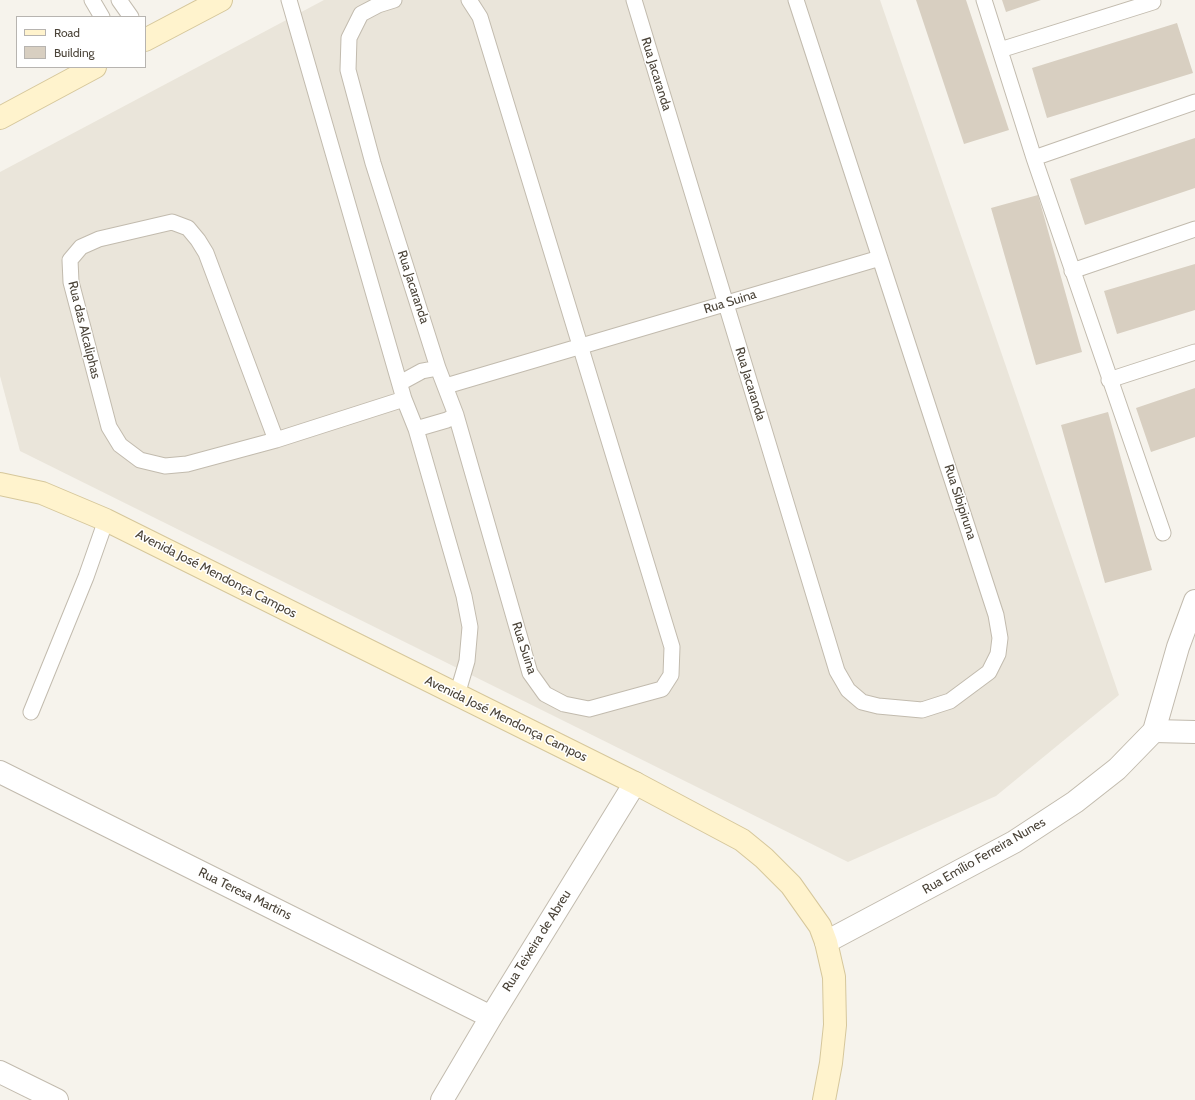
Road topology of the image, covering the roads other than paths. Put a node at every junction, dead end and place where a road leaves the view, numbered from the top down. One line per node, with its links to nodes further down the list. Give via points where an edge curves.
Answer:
1 (92, 0): 11 (lane)
2 (119, 0): 12 (lane)
3 (220, 0): 13 (main road)
4 (290, 0): 27 (lane)
5 (394, 0): 25 (lane, Rua Jacaranda, via 378,4 361,14 349,38 348,70 373,163)
6 (469, 0): 23 (lane, via 480,17)
7 (634, 0): 22 (lane, Rua Jacaranda)
8 (796, 0): 20 (lane)
9 (984, 0): 14 (lane)
10 (1153, 2): 14 (lane)
11 (101, 16)
12 (131, 16)
13 (146, 38)
14 (1000, 50): 18 (lane)
15 (93, 68): 17 (main road)
16 (1195, 102): 18 (lane)
17 (0, 118)
18 (1034, 158): 21 (lane)
19 (1195, 229): 21 (lane)
20 (880, 258): 22 (lane, Rua Suina); 38 (lane, Rua Sibipiruna, via 996,616 1000,638 998,654 989,672 950,701)
21 (1072, 271): 26 (lane)
22 (726, 303): 23 (lane, Rua Suina); 38 (lane, Rua Jacaranda, via 837,671 848,690 862,702)
23 (580, 347): 28 (lane, Rua Suina); 30 (lane, Rua Suina, via 672,647 671,675 662,689 589,708 564,704 545,694 530,673)
24 (1195, 352): 26 (lane)
25 (438, 368): 27 (lane, via 422,371); 28 (lane, Rua Jacaranda)
26 (1109, 380): 35 (lane)
27 (400, 383): 29 (lane)
28 (446, 386): 30 (lane, Rua Suina)
29 (404, 399): 31 (lane); 32 (lane, Rua das Alcaliphas)
30 (456, 415): 31 (lane, via 448,420)
31 (416, 429): 37 (lane, via 464,596 470,627 467,661)
32 (276, 440): 32 (lane, Rua das Alcaliphas, via 187,464 165,466 140,460 120,445 109,427 71,282 70,260 81,247 99,239 172,222 188,228 206,253)
33 (0, 484): 34 (main road, Avenida José Mendonça Campos, via 42,493)
34 (106, 520): 37 (main road, Avenida José Mendonça Campos); 39 (lane, via 86,577)
35 (1163, 533)
36 (1195, 601): 40 (street, Rua Emílio Ferreira Nunes, via 1178,647)
37 (457, 695): 43 (main road, Avenida José Mendonça Campos)
38 (922, 710)
39 (31, 712)
40 (1154, 731): 41 (street); 44 (street, Rua Emílio Ferreira Nunes, via 1117,769 1075,802 1020,838)
41 (1195, 732)
42 (0, 772): 45 (street, Rua Teresa Martins)
43 (635, 783): 44 (main road, Avenida José Mendonça Campos, via 742,840 764,858 791,885 820,926); 45 (street, Rua Teixeira de Abreu)
44 (826, 942): 49 (main road, Avenida José Mendonça Campos, via 834,977 835,1025)
45 (491, 1017): 48 (street, Rua Teixeira de Abreu)
46 (0, 1072): 47 (street)
47 (46, 1097)
48 (442, 1100)
49 (824, 1100)

